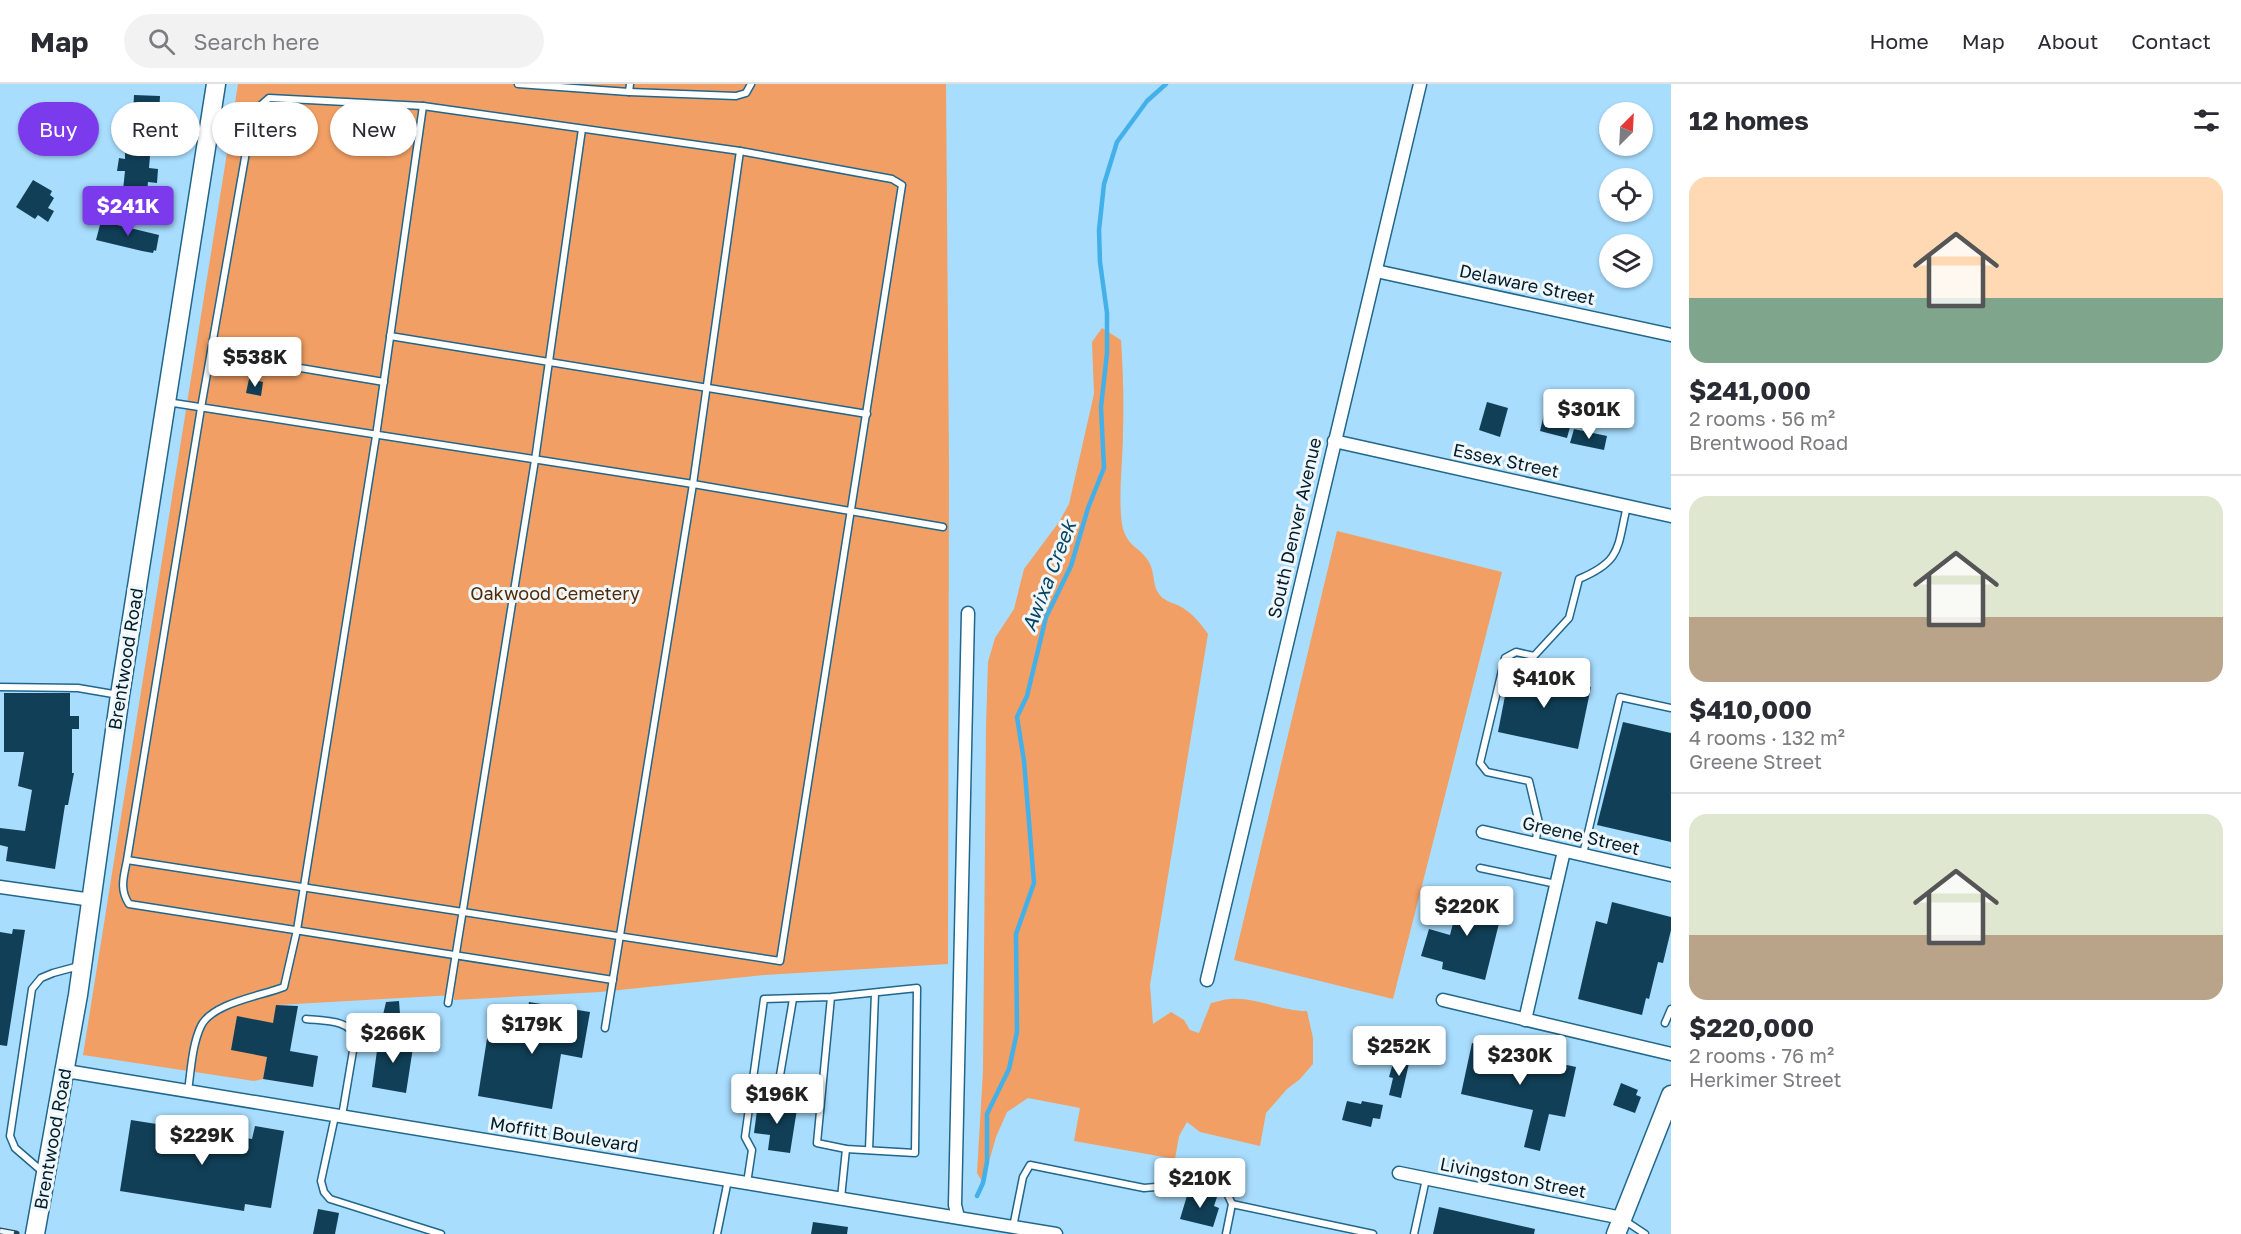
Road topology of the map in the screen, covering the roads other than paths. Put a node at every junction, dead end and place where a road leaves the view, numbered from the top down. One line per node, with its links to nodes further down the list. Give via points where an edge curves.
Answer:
1 (216, 84): 16 (street, Brentwood Road)
2 (518, 84): 5 (lane)
3 (751, 84): 5 (lane, via 746,93 736,96)
4 (1420, 84): 9 (street, South Denver Avenue)
5 (630, 88)
6 (423, 106): 7 (lane); 11 (lane); 12 (lane, via 269,98 253,112)
7 (582, 129): 8 (lane); 13 (lane)
8 (740, 151): 15 (lane); 18 (lane, via 892,179 902,185)
9 (1376, 271): 10 (street, Delaware Street); 20 (street, South Denver Avenue)
10 (1671, 335)
11 (390, 336): 13 (lane); 14 (lane)
12 (211, 353): 14 (lane); 17 (lane)
13 (549, 362): 15 (lane); 21 (lane)
14 (384, 382): 19 (lane)
15 (707, 388): 18 (lane); 22 (lane)
16 (166, 402): 17 (lane); 29 (street, Brentwood Road)
17 (201, 408): 19 (lane); 35 (lane)
18 (867, 414): 24 (lane)
19 (376, 436): 21 (lane); 40 (lane)
20 (1334, 441): 23 (street, Essex Street); 48 (street, South Denver Avenue)
21 (535, 460): 22 (lane); 42 (lane)
22 (693, 484): 24 (lane); 44 (lane)
23 (1627, 506): 25 (street, Essex Street); 32 (lane, via 1615,555 1600,570 1579,579 1569,618 1534,656 1516,652 1505,658 1480,763 1487,772 1529,782 1539,823)
24 (852, 512): 26 (lane); 44 (lane, via 780,960)
25 (1671, 516)
26 (943, 527)
27 (969, 613): 74 (street, via 955,1205)
28 (0, 687): 29 (lane, via 78,688)
29 (120, 695): 41 (street, Brentwood Road)
30 (1671, 708): 34 (lane, via 1620,697)
31 (1483, 832): 32 (street, Greene Street)
32 (1534, 844): 33 (street, Greene Street)
33 (1564, 850): 34 (street, Greene Street); 38 (street)
34 (1583, 855): 37 (street, Greene Street)
35 (127, 860): 40 (lane); 43 (lane, via 122,889 129,904)
36 (1480, 868): 38 (lane)
37 (1671, 875)
38 (1556, 884): 56 (street)
39 (0, 887): 41 (street)
40 (303, 887): 42 (lane); 43 (lane)
41 (92, 900): 46 (street, Brentwood Road)
42 (462, 911): 44 (lane); 45 (lane)
43 (297, 930): 45 (lane); 62 (lane, via 284,987 219,1009 205,1020 196,1041)
44 (620, 937): 47 (lane)
45 (455, 955): 47 (lane); 53 (lane)
46 (82, 965): 60 (street, Brentwood Road); 68 (lane, via 41,978 32,989 10,1136 15,1148)
47 (613, 980): 58 (lane)
48 (1207, 980)
49 (875, 993): 50 (lane); 66 (lane); 66 (lane, via 917,988 915,1153)
50 (831, 997): 51 (lane); 65 (lane, via 817,1143)
51 (793, 999): 61 (lane, via 778,1087); 61 (lane, via 764,999)
52 (1443, 1000): 56 (street)
53 (447, 1003)
54 (1671, 1009): 57 (lane)
55 (306, 1019): 64 (lane, via 342,1024 354,1031)
56 (1525, 1020): 59 (street)
57 (1665, 1023)
58 (605, 1029)
59 (1671, 1054)
60 (66, 1071): 62 (street, Moffitt Boulevard); 68 (street, Brentwood Road)
61 (754, 1085): 71 (lane, via 745,1137 752,1150)
62 (188, 1091): 64 (street, Moffitt Boulevard)
63 (1671, 1095): 75 (street)
64 (338, 1116): 70 (street, Moffitt Boulevard); 78 (lane, via 321,1181 330,1199)
65 (846, 1149): 66 (lane); 72 (lane)
66 (869, 1150)
67 (1399, 1173): 69 (street, Livingston Street)
68 (46, 1174): 77 (street, Brentwood Road)
69 (1426, 1179): 75 (street, Livingston Street); 83 (lane)
70 (728, 1180): 71 (street, Moffitt Boulevard); 79 (lane)
71 (747, 1183): 72 (street, Moffitt Boulevard)
72 (842, 1199): 74 (street, Moffitt Boulevard)
73 (1232, 1204): 76 (lane, via 1226,1191 1191,1184 1144,1188 1030,1166 1023,1177); 81 (lane); 82 (lane)
74 (958, 1217): 76 (street, Moffitt Boulevard)
75 (1619, 1226): 84 (lane)
76 (1013, 1227): 80 (street, Moffitt Boulevard)
77 (35, 1234)
78 (441, 1234)
79 (717, 1234)
80 (1056, 1234)
81 (1226, 1234)
82 (1373, 1234)
83 (1414, 1234)
84 (1645, 1234)

